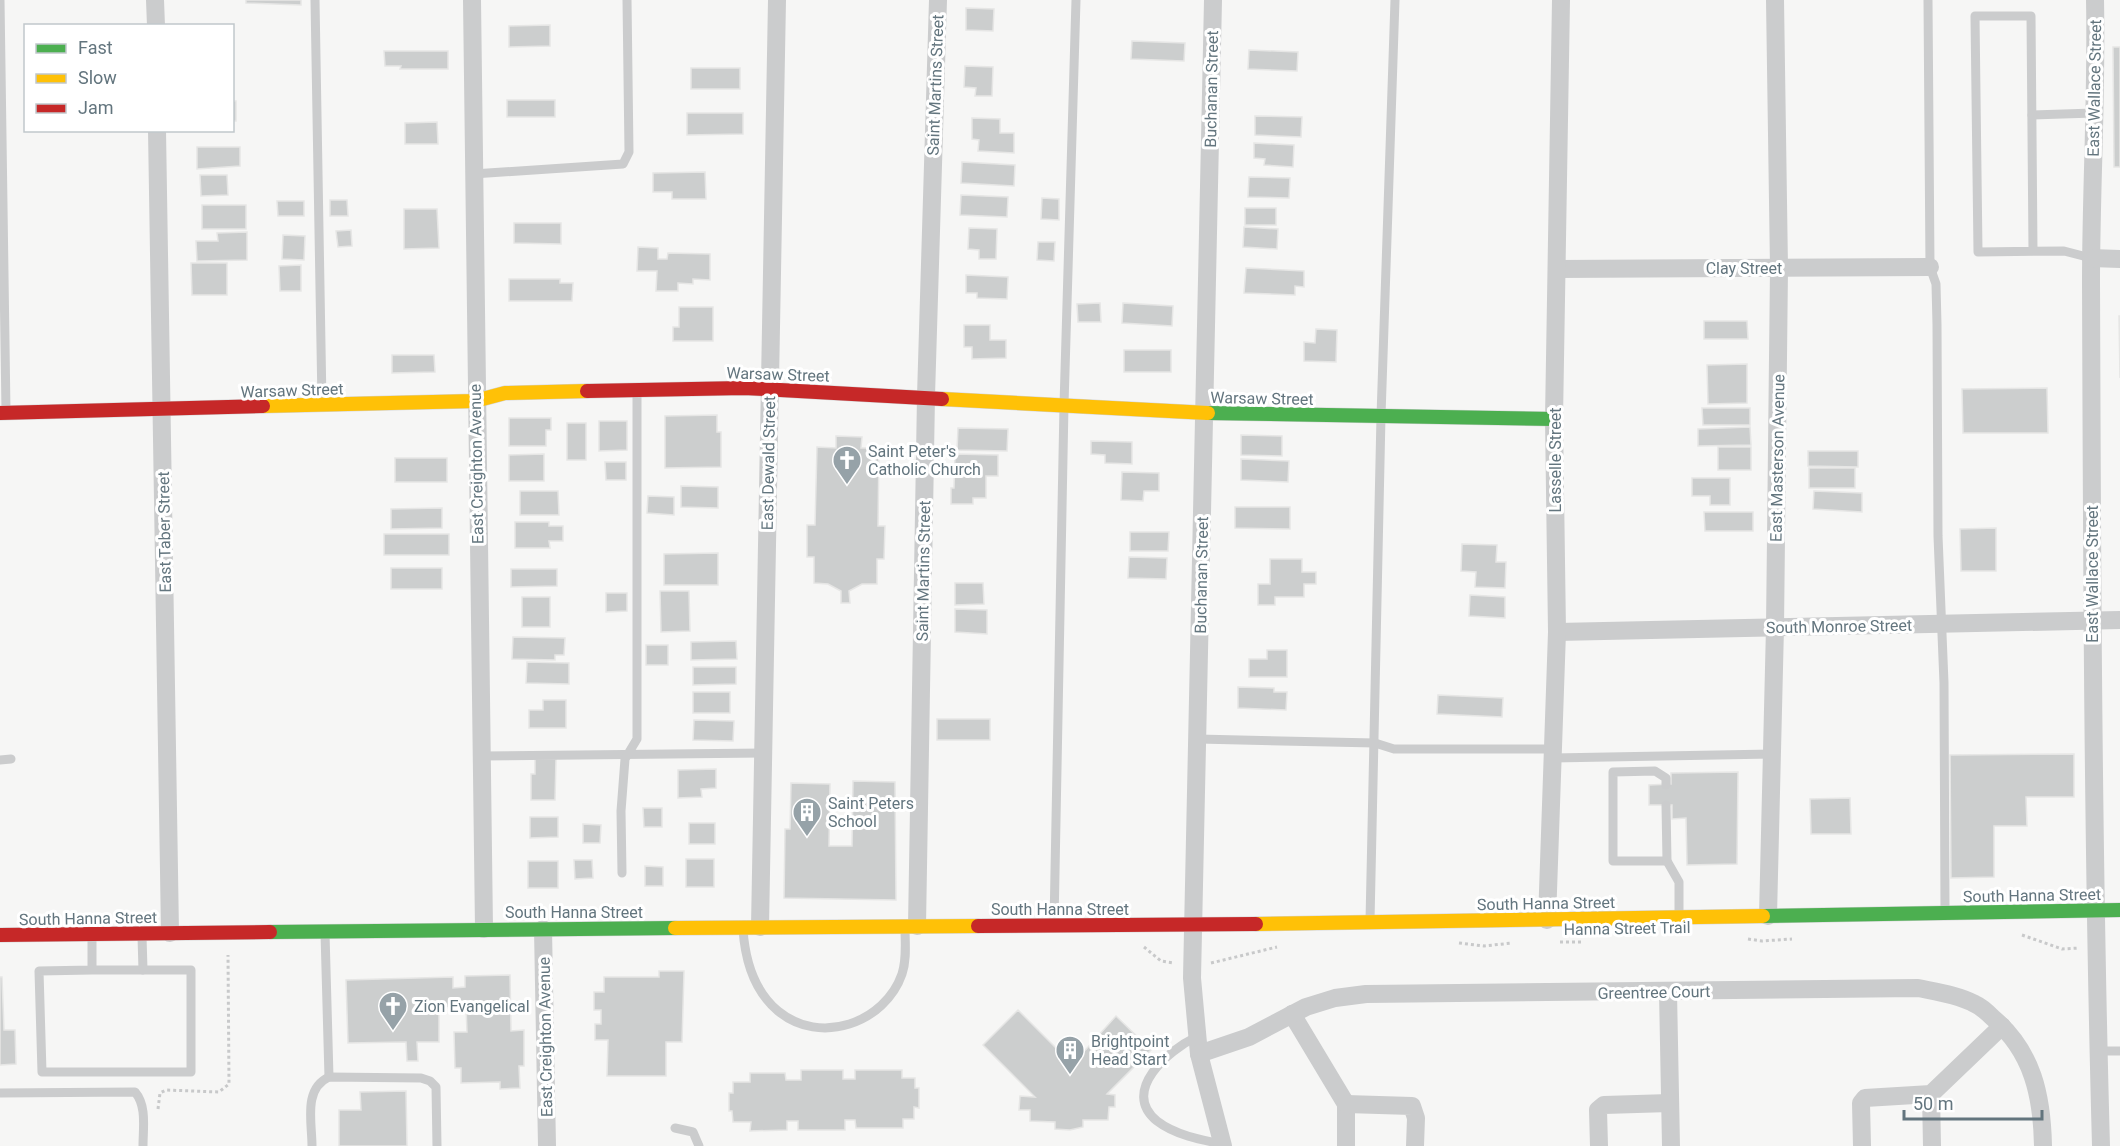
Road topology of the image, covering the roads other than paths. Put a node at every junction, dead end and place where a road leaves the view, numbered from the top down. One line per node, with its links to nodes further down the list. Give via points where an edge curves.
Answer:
1 (0, 0): 33 (lane)
2 (155, 0): 15 (street)
3 (315, 0): 30 (lane)
4 (472, 0): 19 (street, East Creighton Avenue)
5 (627, 0): 19 (lane, via 629,152 623,164)
6 (777, 0): 26 (street, East Dewald Street)
7 (938, 0): 28 (street, Saint Martins Street)
8 (1076, 0): 31 (lane)
9 (1213, 0): 34 (street, Buchanan Street)
10 (1395, 0): 35 (lane)
11 (1562, 0): 25 (street, Lasselle Street)
12 (1775, 0): 24 (street, East Masterson Avenue)
13 (1928, 0): 23 (lane)
14 (2095, 1): 16 (street, East Wallace Street)
15 (156, 24)
16 (2094, 113): 17 (lane); 21 (street, East Wallace Street)
17 (2032, 115): 20 (lane); 20 (lane, via 2031,16 1975,16 1978,252)
18 (157, 132): 32 (street, East Taber Street)
19 (473, 174): 29 (street, East Creighton Avenue)
20 (2033, 251): 21 (lane, via 2064,251)
21 (2091, 258): 22 (street); 38 (street, East Wallace Street)
22 (2120, 259)
23 (1930, 267): 24 (street, Clay Street); 39 (lane, via 1937,325)
24 (1779, 268): 25 (street, Clay Street); 40 (street, East Masterson Avenue)
25 (1558, 269): 36 (street, Lasselle Street)
26 (769, 389): 27 (street, Warsaw Street); 28 (street, Warsaw Street); 44 (street, East Dewald Street)
27 (637, 390): 29 (street, Warsaw Street, via 506,393); 46 (lane, via 637,739)
28 (926, 396): 31 (street, Warsaw Street); 62 (street, Saint Martins Street)
29 (475, 401): 30 (street, Warsaw Street); 48 (street, East Creighton Avenue)
30 (322, 405): 32 (street, Warsaw Street)
31 (1064, 405): 34 (street, Warsaw Street); 63 (lane)
32 (162, 411): 33 (street, Warsaw Street); 70 (street, East Taber Street)
33 (3, 413)
34 (1205, 413): 35 (street, Warsaw Street); 42 (street, Buchanan Street)
35 (1381, 416): 36 (street, Warsaw Street); 43 (lane)
36 (1554, 419): 41 (street, Lasselle Street)
37 (2120, 620): 38 (street, South Monroe Street)
38 (2092, 621): 39 (street, South Monroe Street); 56 (street, East Wallace Street)
39 (1941, 624): 40 (street, South Monroe Street); 57 (lane)
40 (1775, 627): 41 (street, South Monroe Street); 47 (street, East Masterson Avenue)
41 (1557, 632): 45 (street, Lasselle Street)
42 (1198, 740): 43 (lane); 64 (street, Buchanan Street)
43 (1375, 742): 45 (lane, via 1394,749); 61 (lane)
44 (763, 753): 46 (lane); 65 (street, East Dewald Street)
45 (1553, 753): 47 (lane); 60 (street, Lasselle Street)
46 (628, 754): 48 (lane); 54 (lane, via 621,811)
47 (1772, 754): 58 (street, East Masterson Avenue)
48 (481, 756): 66 (street, East Creighton Avenue)
49 (11, 759): 50 (lane)
50 (0, 760)
51 (1666, 785): 53 (lane, via 1666,778 1655,771 1614,772 1613,861)
52 (1666, 805): 53 (lane)
53 (1667, 861): 59 (lane, via 1679,882)
54 (622, 873)
55 (2120, 910): 56 (street, South Hanna Street)
56 (2094, 911): 57 (street, South Hanna Street); 79 (street, East Wallace Street)
57 (1945, 913): 58 (street, South Hanna Street)
58 (1768, 916): 59 (street, South Hanna Street)
59 (1679, 917): 60 (street, South Hanna Street)
60 (1547, 920): 61 (street, South Hanna Street)
61 (1370, 923): 64 (street, South Hanna Street)
62 (911, 925): 63 (street, South Hanna Street); 65 (street, South Hanna Street); 65 (lane, via 897,986 873,1013 856,1024 842,1027 807,1024 779,1012 748,966)
63 (1053, 925): 64 (street, South Hanna Street)
64 (1194, 925): 78 (street, Buchanan Street)
65 (752, 927): 67 (street, South Hanna Street)
66 (484, 929): 67 (street, South Hanna Street); 68 (street, South Hanna Street)
67 (543, 929): 91 (street, East Creighton Avenue)
68 (325, 931): 70 (street, South Hanna Street); 81 (lane)
69 (142, 933): 70 (street, South Hanna Street); 71 (street, South Hanna Street); 74 (lane)
70 (170, 933)
71 (92, 934): 72 (street, South Hanna Street); 73 (lane)
72 (0, 935)
73 (92, 970): 74 (lane); 74 (lane, via 39,971 42,1072 191,1071 191,970)
74 (143, 970)
75 (1668, 992): 76 (street, Greentree Court, via 1366,994 1335,998); 77 (street, Greentree Court, via 1918,988 1977,1004); 84 (street)
76 (1292, 1014): 78 (street, Greentree Court, via 1249,1037); 85 (street)
77 (2002, 1026): 83 (street); 99 (street, Greentree Court, via 2034,1073)
78 (1197, 1046): 87 (street, Buchanan Street); 87 (lane, via 1179,1045 1154,1069 1144,1099 1157,1121 1174,1131)
79 (2099, 1051): 80 (lane); 100 (street, East Wallace Street)
80 (2120, 1051)
81 (328, 1077): 89 (lane, via 312,1091); 90 (lane, via 430,1081 436,1087)
82 (0, 1093): 88 (lane, via 135,1092 141,1100)
83 (1930, 1094): 97 (street, via 1865,1098 1861,1103); 98 (street)
84 (1670, 1103): 95 (street, via 1604,1105 1598,1110); 96 (street)
85 (1346, 1104): 93 (street); 94 (street, via 1412,1106 1416,1118)
86 (675, 1128): 92 (lane, via 693,1132)
87 (1223, 1145)
88 (143, 1146)
89 (312, 1146)
90 (437, 1146)
91 (547, 1146)
92 (699, 1146)
93 (1346, 1146)
94 (1415, 1146)
95 (1599, 1146)
96 (1671, 1146)
97 (1862, 1146)
98 (1932, 1146)
99 (2043, 1146)
100 (2102, 1146)

